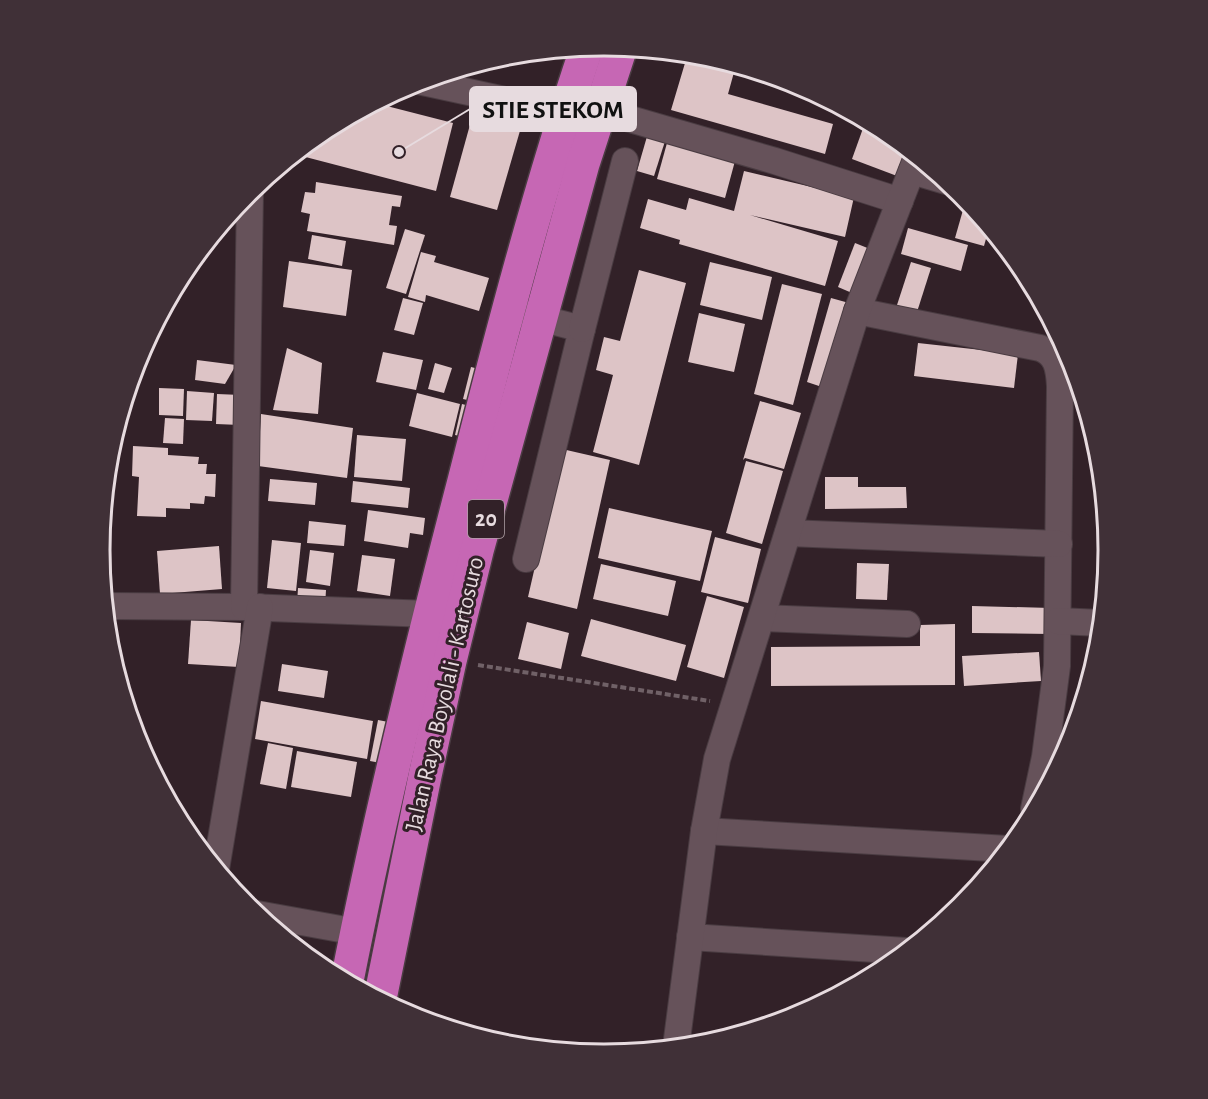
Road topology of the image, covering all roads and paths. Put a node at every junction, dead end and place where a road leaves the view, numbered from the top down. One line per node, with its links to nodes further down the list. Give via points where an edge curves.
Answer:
1 (618, 56): 4 (highway, Jalan Raya Boyolali - Kartosuro / 20)
2 (584, 57): 5 (highway, Jalan Raya Boyolali - Kartosuro / 20)
3 (437, 85): 5 (street)
4 (599, 110): 8 (street); 12 (highway, Jalan Raya Boyolali - Kartosuro / 20)
5 (565, 113): 10 (highway, Jalan Raya Boyolali - Kartosuro / 20)
6 (626, 161): 13 (street)
7 (914, 166): 8 (street)
8 (900, 201): 11 (street)
9 (250, 205): 18 (street)
10 (507, 310): 12 (street); 19 (highway, Jalan Raya Boyolali - Kartosuro / 20)
11 (856, 311): 14 (street); 15 (street, via 1050,352 1060,386)
12 (541, 318): 13 (street); 24 (highway, Jalan Raya Boyolali - Kartosuro / 20)
13 (582, 329): 16 (street)
14 (788, 533): 15 (street); 20 (street)
15 (1059, 544): 21 (street)
16 (526, 559)
17 (113, 606): 18 (street)
18 (252, 607): 19 (street); 29 (street)
19 (429, 614): 31 (highway, Jalan Raya Boyolali - Kartosuro / 20)
20 (762, 618): 23 (street); 25 (street)
21 (1058, 621): 22 (street); 26 (street, via 1054,698)
22 (1093, 623)
23 (907, 624)
24 (450, 661): 25 (path); 35 (highway, Jalan Raya Boyolali - Kartosuro / 20)
25 (733, 705): 27 (street, via 717,759)
26 (1040, 782)
27 (704, 831): 28 (street); 32 (street)
28 (997, 848)
29 (218, 857)
30 (274, 917): 31 (street)
31 (357, 932): 34 (highway, Jalan Raya Boyolali - Kartosuro / 20)
32 (690, 937): 33 (street); 36 (street)
33 (892, 950)
34 (349, 972)
35 (382, 991)
36 (677, 1038)

